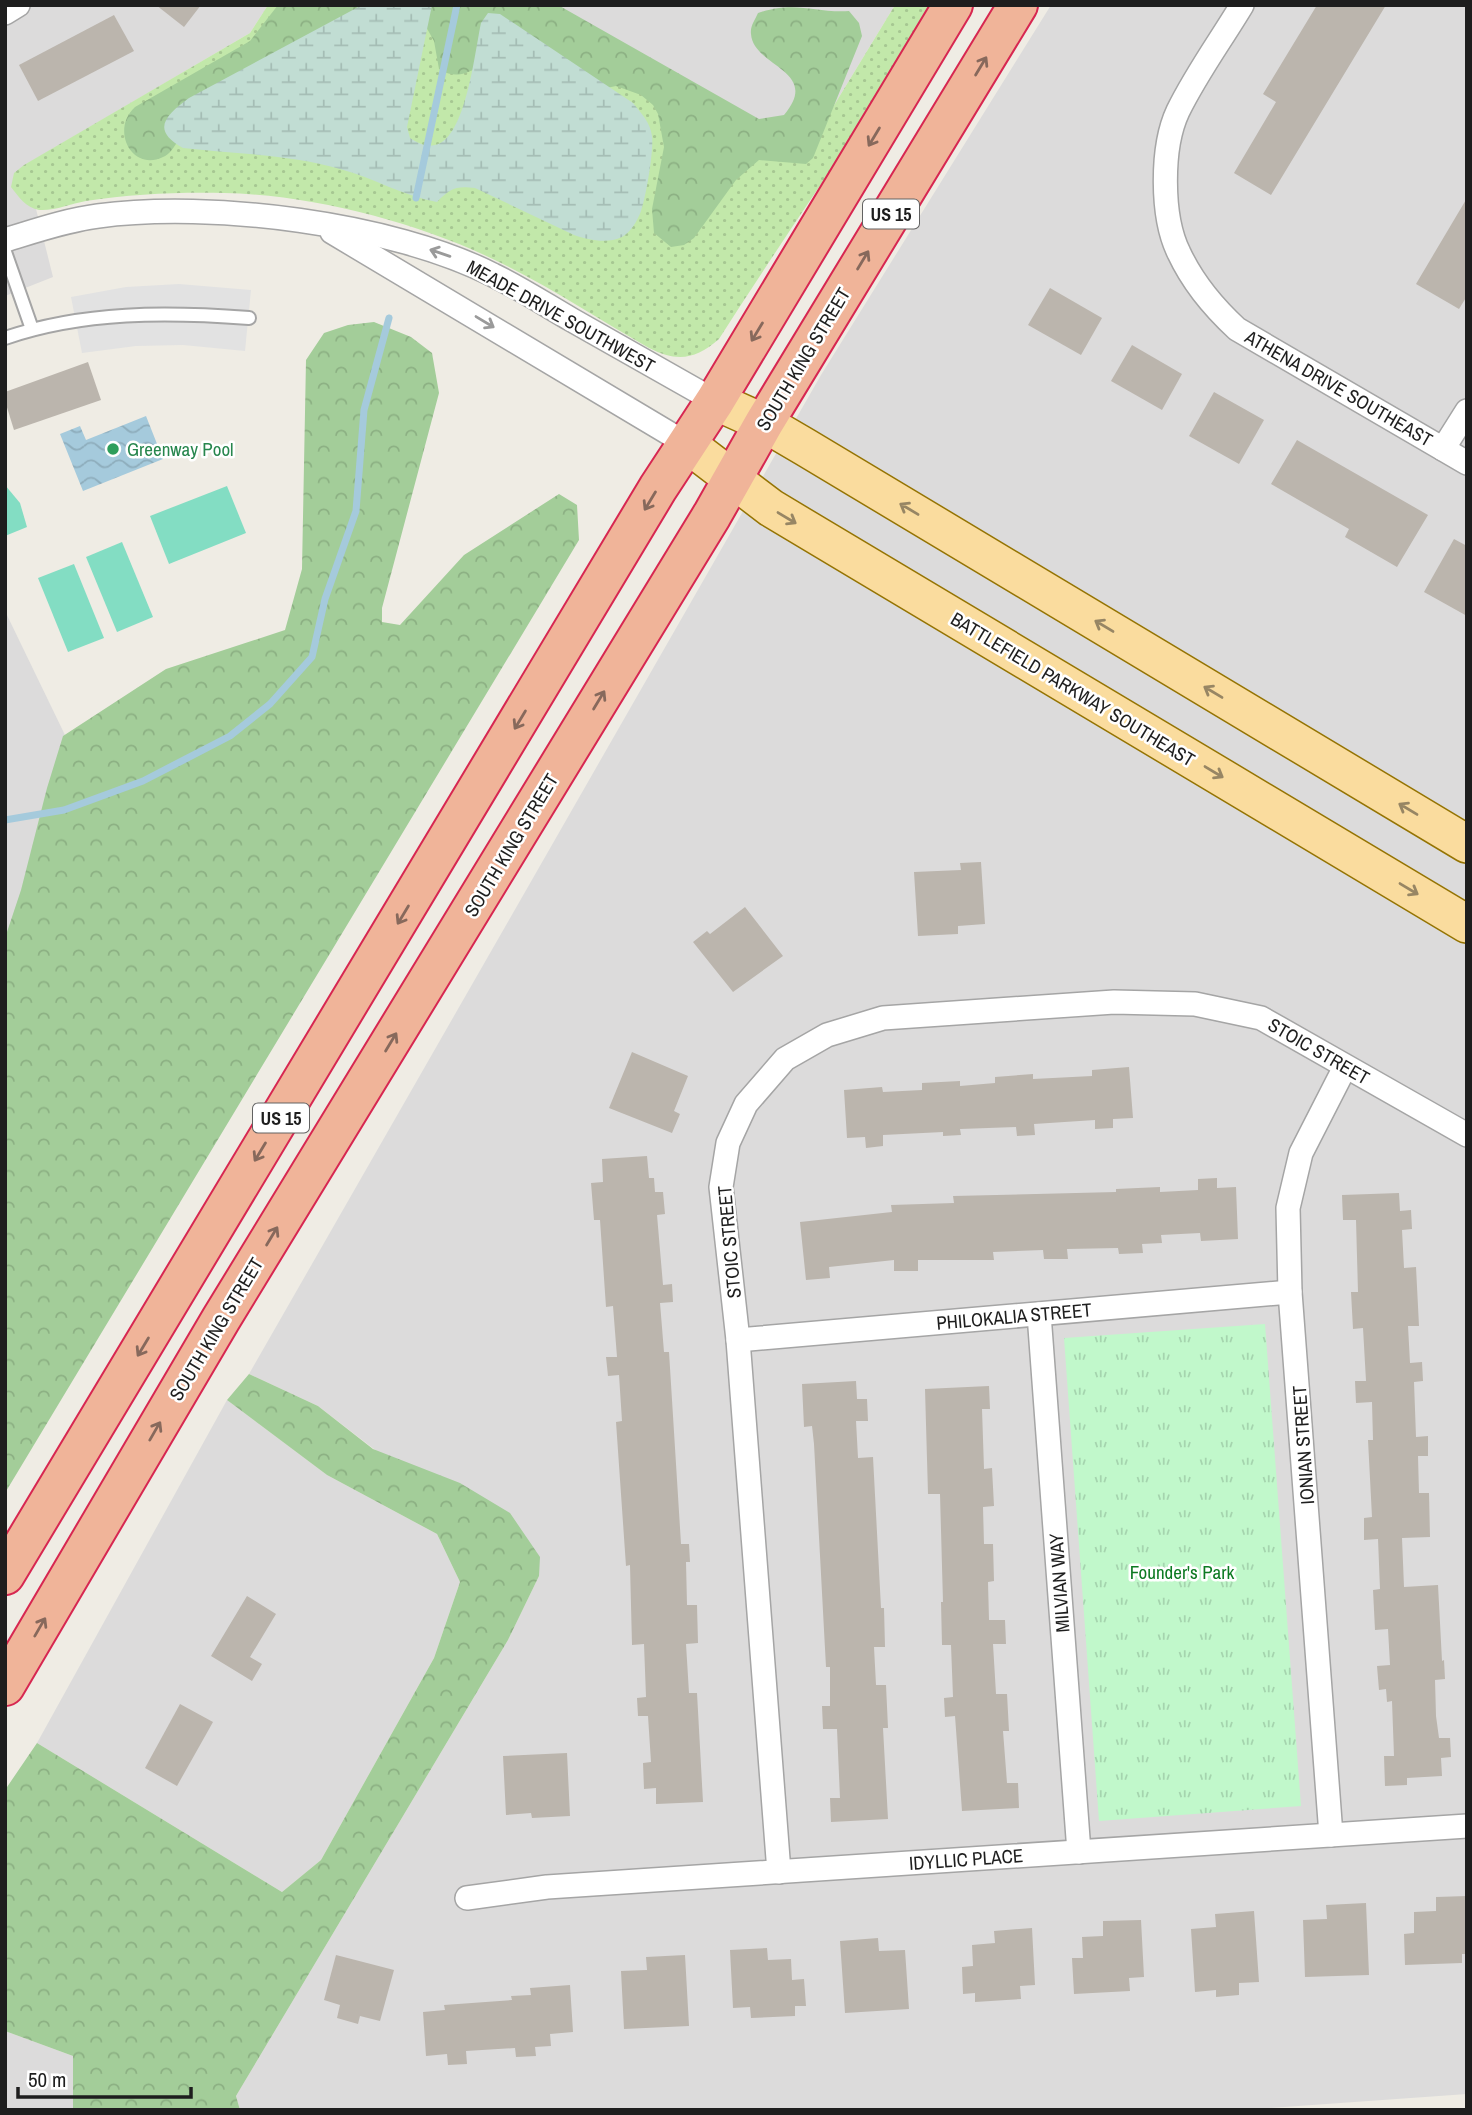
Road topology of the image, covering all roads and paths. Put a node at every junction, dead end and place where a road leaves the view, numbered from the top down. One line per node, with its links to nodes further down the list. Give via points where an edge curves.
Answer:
1 (18, 5): 5 (street)
2 (953, 5): 12 (highway, US 15, one-way to 12)
3 (1018, 5): 14 (highway, SOUTH KING STREET / US 15, one-way to 3)
4 (1242, 5): 16 (street, ATHENA DRIVE SOUTHEAST, via 1178,112 1167,146 1168,212 1177,250 1212,306 1237,329)
5 (5, 13)
6 (320, 225): 7 (street, MEADE DRIVE SOUTHWEST, via 214,213 155,212 97,216); 12 (street, MEADE DRIVE SOUTHWEST, one-way to 6, via 461,260 393,239); 15 (street, MEADE DRIVE SOUTHWEST, one-way to 15)
7 (5, 240)
8 (5, 252): 10 (lane)
9 (249, 317): 10 (lane, via 154,313)
10 (32, 329): 11 (lane)
11 (5, 338)
12 (715, 401): 14 (main road); 15 (highway, US 15)
13 (1467, 411): 16 (street)
14 (764, 423): 18 (highway, SOUTH KING STREET / US 15); 19 (main road, one-way to 14)
15 (687, 444): 18 (main road, BATTLEFIELD PARKWAY SOUTHEAST); 26 (highway, US 15, one-way to 26)
16 (1443, 449): 17 (street, ATHENA DRIVE SOUTHEAST)
17 (1467, 463)
18 (733, 477): 20 (main road, BATTLEFIELD PARKWAY SOUTHEAST, one-way to 20, via 771,508); 27 (highway, SOUTH KING STREET / US 15, one-way to 18, via 221,1319)
19 (1467, 844)
20 (1467, 924)
21 (1346, 1067): 22 (street, STOIC STREET); 23 (street, IONIAN STREET, via 1301,1153 1288,1208); 25 (street, STOIC STREET, via 1261,1018 1195,1004 1114,1002 883,1018 827,1035 785,1059 746,1104 728,1143 721,1187)
22 (1467, 1135)
23 (1290, 1292): 24 (street, PHILOKALIA STREET); 29 (street, IONIAN STREET)
24 (1039, 1314): 25 (street, PHILOKALIA STREET); 30 (street, MILVIAN WAY)
25 (738, 1340): 31 (street, STOIC STREET)
26 (5, 1574)
27 (5, 1686)
28 (1467, 1826): 29 (street, IDYLLIC PLACE)
29 (1331, 1835): 30 (street, IDYLLIC PLACE)
30 (1079, 1852): 31 (street, IDYLLIC PLACE)
31 (779, 1872): 32 (street, IDYLLIC PLACE, via 547,1887)
32 (467, 1898)

